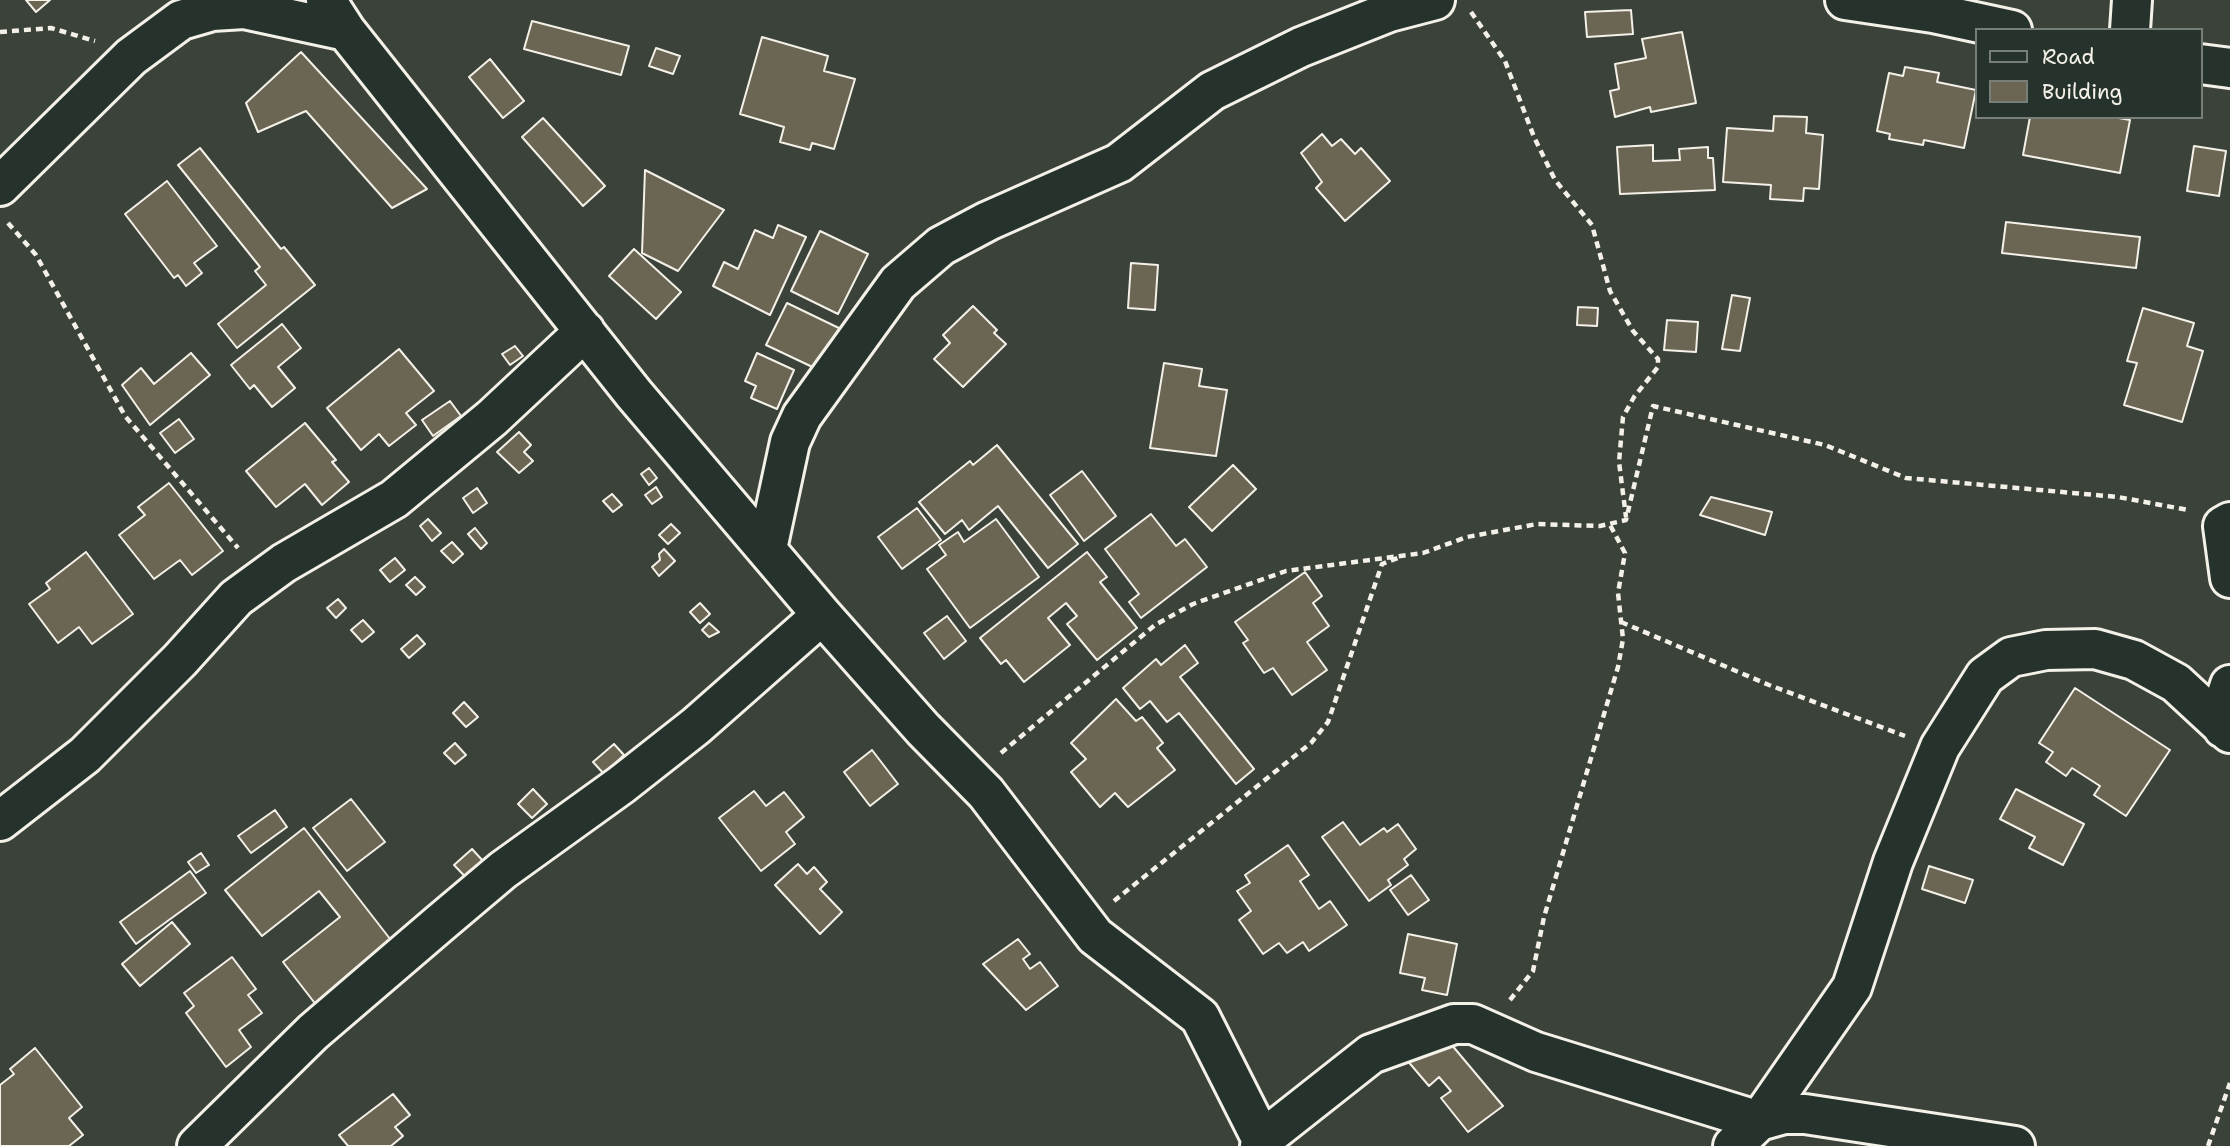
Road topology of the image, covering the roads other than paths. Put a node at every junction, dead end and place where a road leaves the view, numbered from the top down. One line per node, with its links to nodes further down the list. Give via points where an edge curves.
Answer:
1 (1435, 0): 4 (street)
2 (1845, 0): 7 (street)
3 (2132, 0): 8 (street)
4 (1391, 6): 14 (street, via 1212,91 1119,163 941,246 898,283 802,416 790,442)
5 (185, 10): 6 (street); 11 (street)
6 (336, 16): 12 (street)
7 (2003, 28)
8 (2130, 28)
9 (2202, 64): 10 (street)
10 (2230, 68)
11 (8, 166)
12 (585, 331): 14 (street); 19 (street, via 492,418 394,499 236,598 85,755)
13 (2230, 522): 15 (street, via 2223,526)
14 (767, 548): 16 (street)
15 (2230, 578)
16 (822, 615): 21 (street, via 986,793 1095,936 1200,1017); 22 (street, via 696,726 503,870 439,924 313,1032)
17 (2230, 685): 18 (street, via 2224,702)
18 (2227, 730): 20 (street, via 2176,683 2134,660 2095,649 2046,650 2011,657 1984,676 1940,747 1893,862 1852,987)
19 (0, 821)
20 (1746, 1133): 21 (street, via 1479,1026 1454,1024 1371,1054); 23 (street, via 1784,1114 1805,1114)
21 (1261, 1143)
22 (197, 1146)
23 (2015, 1146)

